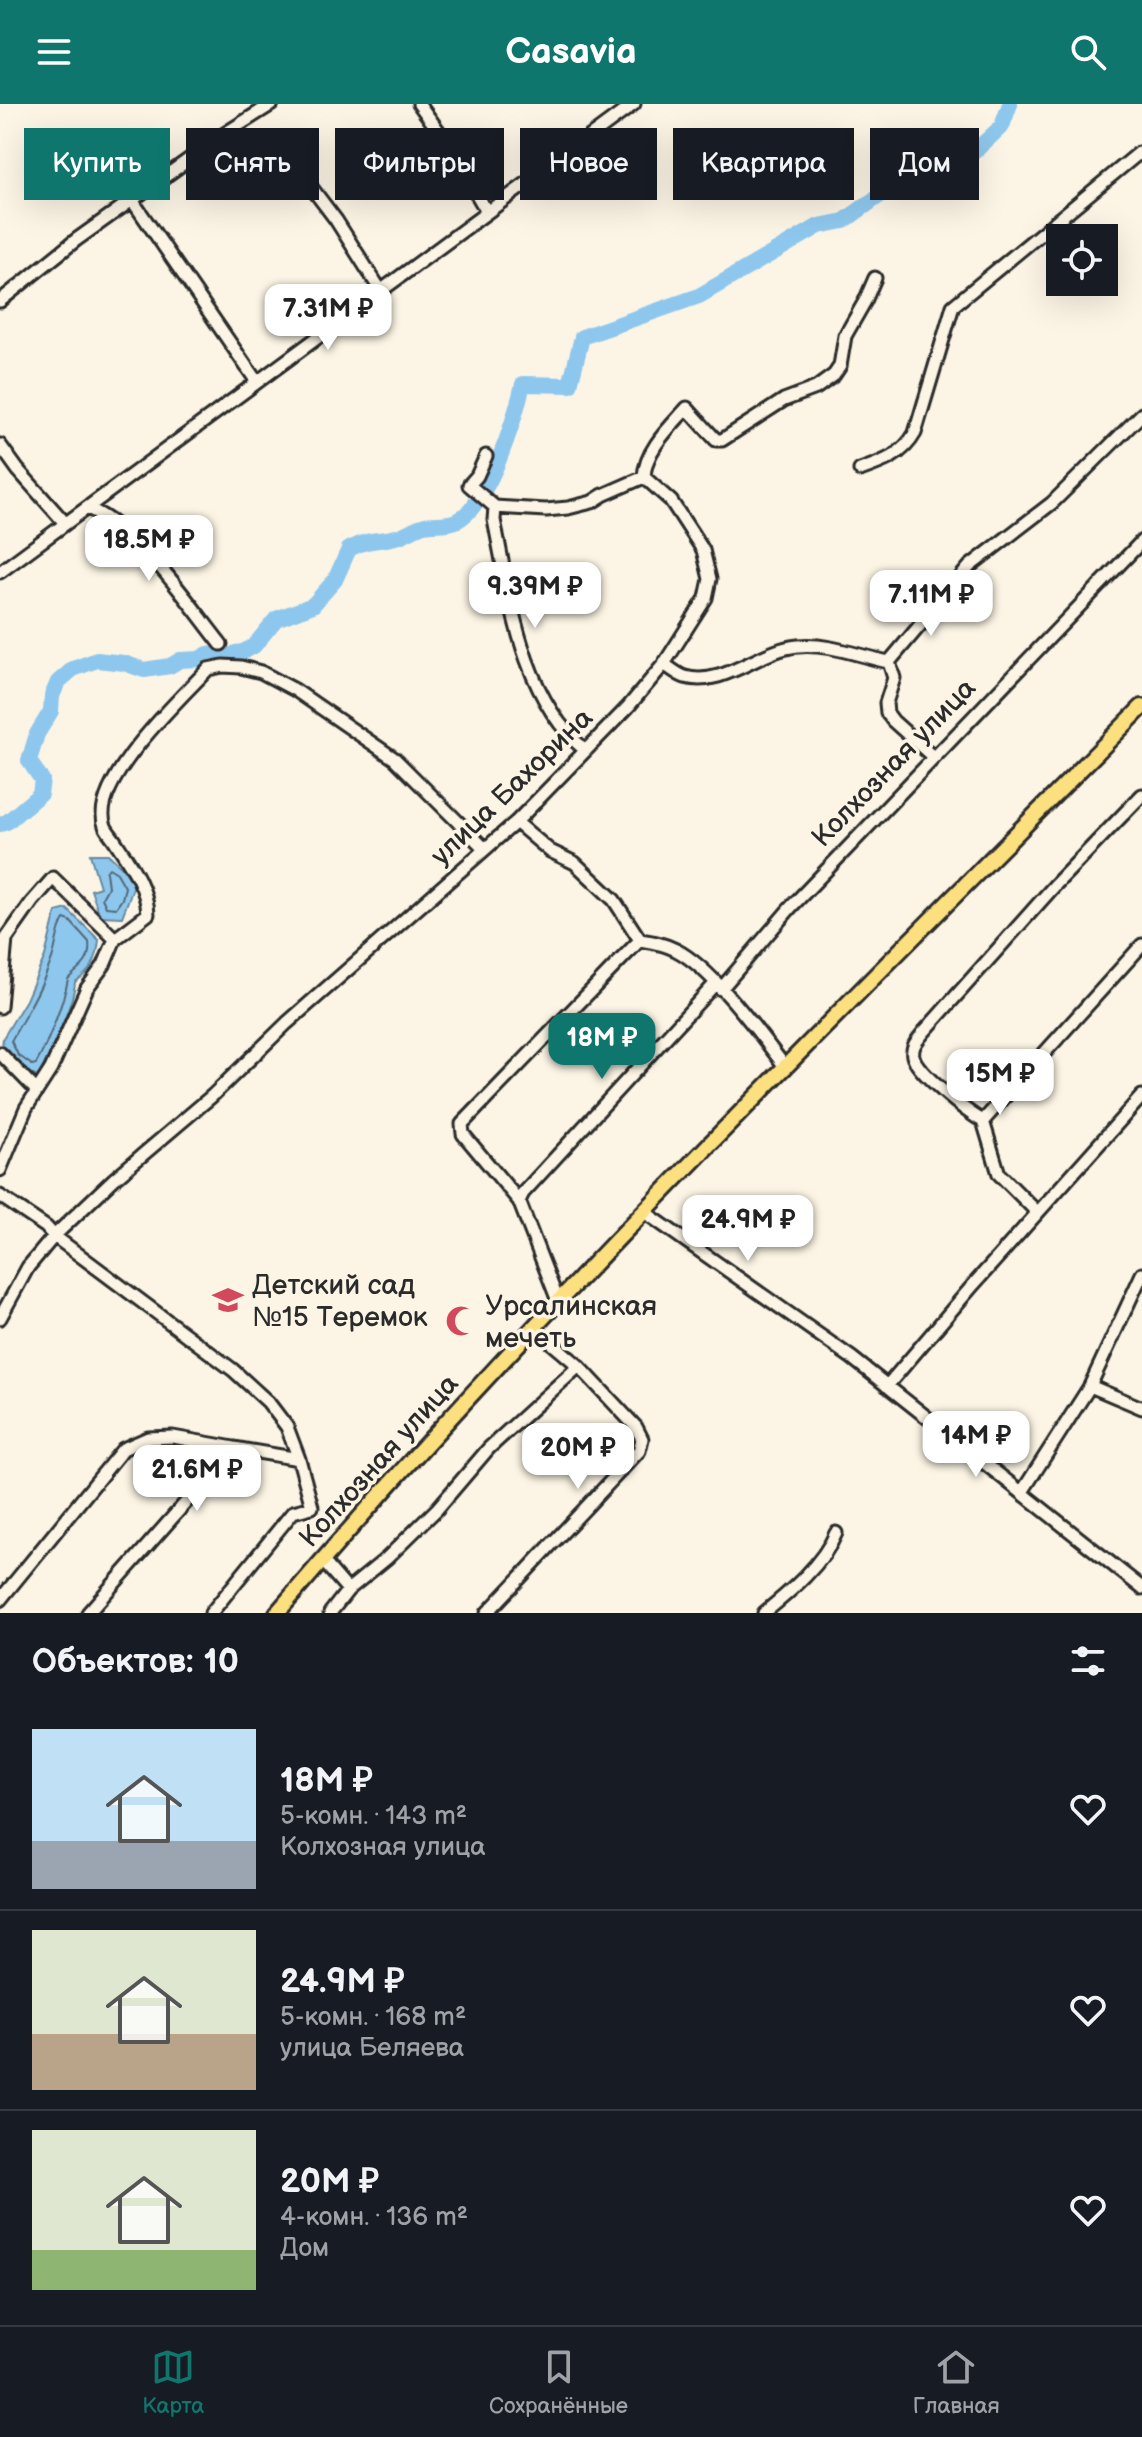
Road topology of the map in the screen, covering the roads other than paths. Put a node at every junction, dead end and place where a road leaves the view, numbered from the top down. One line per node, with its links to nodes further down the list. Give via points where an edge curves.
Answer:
1 (272, 104): 5 (street)
2 (419, 104): 8 (street)
3 (634, 104): 8 (street)
4 (1141, 154): 16 (street, via 953,306 908,446)
5 (170, 174)
6 (319, 198): 10 (street)
7 (132, 200): 11 (street); 12 (street)
8 (487, 212): 10 (street)
9 (875, 278): 17 (street, via 845,336 840,366 827,381 784,400 722,440 716,440 687,408 652,451)
10 (381, 291): 12 (street)
11 (0, 301)
12 (257, 382): 19 (street)
13 (1142, 414): 24 (street, via 1045,509 970,566)
14 (0, 445): 20 (street)
15 (486, 456): 18 (street, via 469,485)
16 (860, 470)
17 (644, 477): 18 (street, via 581,506); 25 (street, улица Бахорина, via 671,501 703,550 710,579 706,598)
18 (495, 507): 27 (street, via 518,635 544,700)
19 (88, 508): 20 (street); 23 (street, via 109,518 136,543)
20 (65, 523): 22 (street)
21 (1142, 541): 28 (street, Колхозная улица)
22 (0, 572)
23 (221, 644)
24 (889, 662): 25 (street, via 814,645 775,651 703,678 683,677); 28 (street, via 894,678 887,713)
25 (664, 664): 27 (street, улица Бахорина)
26 (1142, 707): 38 (main road, Колхозная улица)
27 (585, 750): 30 (street, улица Бахорина)
28 (933, 757): 35 (street, Колхозная улица)
29 (1142, 795): 41 (street, via 915,1043 912,1053 923,1072)
30 (516, 822): 31 (street, улица Бахорина); 33 (street, via 550,851 575,863 614,900)
31 (484, 848): 32 (street, via 395,759 295,690 261,672 208,669 129,754 106,803 104,824 134,870 148,914); 47 (street, улица Бахорина)
32 (115, 939): 36 (street, via 53,878 6,939); 39 (street)
33 (640, 940): 35 (street, via 679,951); 44 (street, via 462,1124 463,1134)
34 (1142, 945): 41 (street)
35 (718, 986): 38 (street); 44 (street, Колхозная улица)
36 (0, 1007)
37 (0, 1053): 39 (street)
38 (786, 1068): 46 (main road, Колхозная улица)
39 (37, 1091): 42 (street)
40 (1142, 1096): 45 (street)
41 (983, 1121): 45 (street, via 999,1174)
42 (0, 1170)
43 (0, 1196): 47 (street)
44 (519, 1201): 49 (street)
45 (1037, 1212): 53 (street)
46 (646, 1213): 49 (main road, Колхозная улица); 53 (street)
47 (54, 1236): 50 (street, улица Бахорина, via 28,1267); 57 (street, via 233,1370 287,1427)
48 (1142, 1274): 54 (street)
49 (558, 1301): 51 (main road, Колхозная улица)
50 (0, 1318)
51 (534, 1328): 52 (street); 60 (main road, Колхозная улица)
52 (579, 1366): 62 (street, via 489,1448 387,1558); 68 (street, via 636,1427 642,1439 639,1451)
53 (887, 1386): 58 (street)
54 (1090, 1386): 55 (street); 58 (street)
55 (1142, 1408)
56 (234, 1448): 57 (street); 63 (street, via 173,1437 148,1438 123,1449); 64 (street)
57 (299, 1459): 65 (street, via 312,1507 293,1512)
58 (1022, 1492): 61 (street)
59 (836, 1533): 69 (street, via 815,1565)
60 (322, 1560): 62 (street); 66 (main road, Колхозная улица)
61 (1142, 1588)
62 (348, 1590): 67 (street)
63 (0, 1600)
64 (88, 1613)
65 (211, 1613)
66 (277, 1613)
67 (330, 1613)
68 (487, 1613)
69 (764, 1613)

